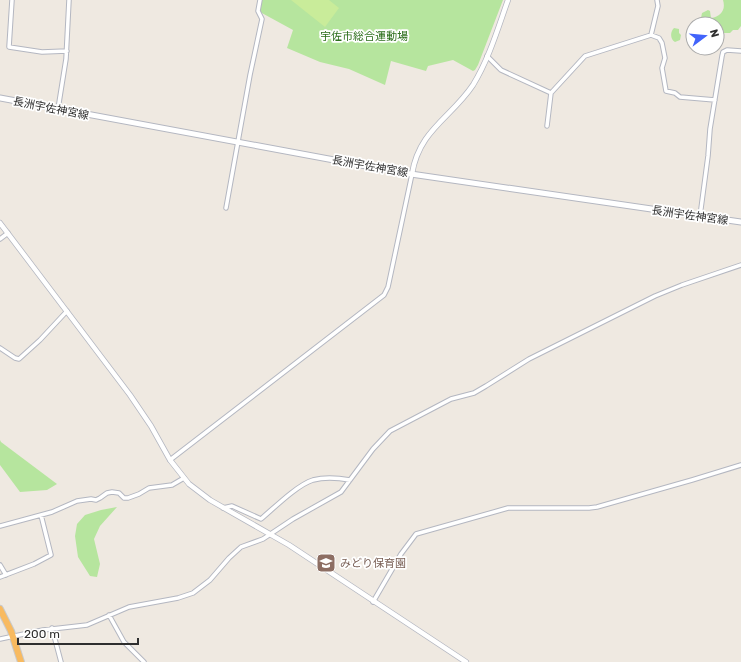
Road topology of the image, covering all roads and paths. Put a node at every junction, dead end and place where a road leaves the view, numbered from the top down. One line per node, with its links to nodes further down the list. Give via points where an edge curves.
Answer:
1 (12, 0): 7 (street, via 9,47 42,52)
2 (69, 0): 7 (street)
3 (260, 0): 15 (street, via 258,11 262,19)
4 (508, 0): 9 (street)
5 (657, 0): 6 (street)
6 (651, 35): 10 (street, via 588,54); 12 (street, via 659,38 662,43 665,58 662,68 666,92 675,93 680,97)
7 (67, 51): 13 (street)
8 (741, 51): 12 (street, via 723,52)
9 (487, 56): 10 (street, via 504,72); 16 (street, via 469,90 423,140 415,158)
10 (552, 93): 14 (street)
11 (0, 98): 13 (main road, 長洲宇佐神宮線)
12 (715, 100): 18 (street)
13 (58, 110): 15 (main road, 長洲宇佐神宮線)
14 (547, 126)
15 (238, 142): 16 (main road, 長洲宇佐神宮線); 17 (street)
16 (412, 174): 18 (main road, 長洲宇佐神宮線); 26 (street, via 388,287 384,295)
17 (226, 208)
18 (700, 216): 19 (main road, 長洲宇佐神宮線)
19 (741, 222)
20 (0, 223): 21 (street)
21 (8, 233): 22 (street); 24 (street)
22 (0, 239)
23 (741, 265): 29 (street, via 654,296 529,359 474,393 451,399 400,425 377,443)
24 (67, 311): 25 (street, via 19,359); 26 (street, via 144,414)
25 (0, 348)
26 (170, 460): 28 (street)
27 (741, 465): 37 (street, via 597,507 508,508 416,534)
28 (184, 478): 30 (street, via 202,495); 31 (street, via 172,485 149,488 128,498 112,492 96,500 77,501)
29 (350, 480): 30 (street, via 325,478 310,481 261,519 232,506); 33 (street, via 339,493)
30 (223, 508): 33 (street)
31 (41, 515): 32 (street); 35 (street, via 51,555)
32 (0, 526)
33 (270, 534): 37 (street); 39 (street, via 236,550 216,574 193,593 129,607)
34 (0, 565): 35 (street)
35 (6, 575): 36 (street)
36 (0, 577)
37 (373, 602): 46 (street)
38 (0, 608): 41 (highway)
39 (109, 615): 40 (street, via 87,625); 45 (street, via 124,642)
40 (52, 628): 41 (street); 44 (street)
41 (13, 636): 42 (street); 43 (highway)
42 (0, 639)
43 (21, 662)
44 (61, 662)
45 (144, 662)
46 (466, 662)

